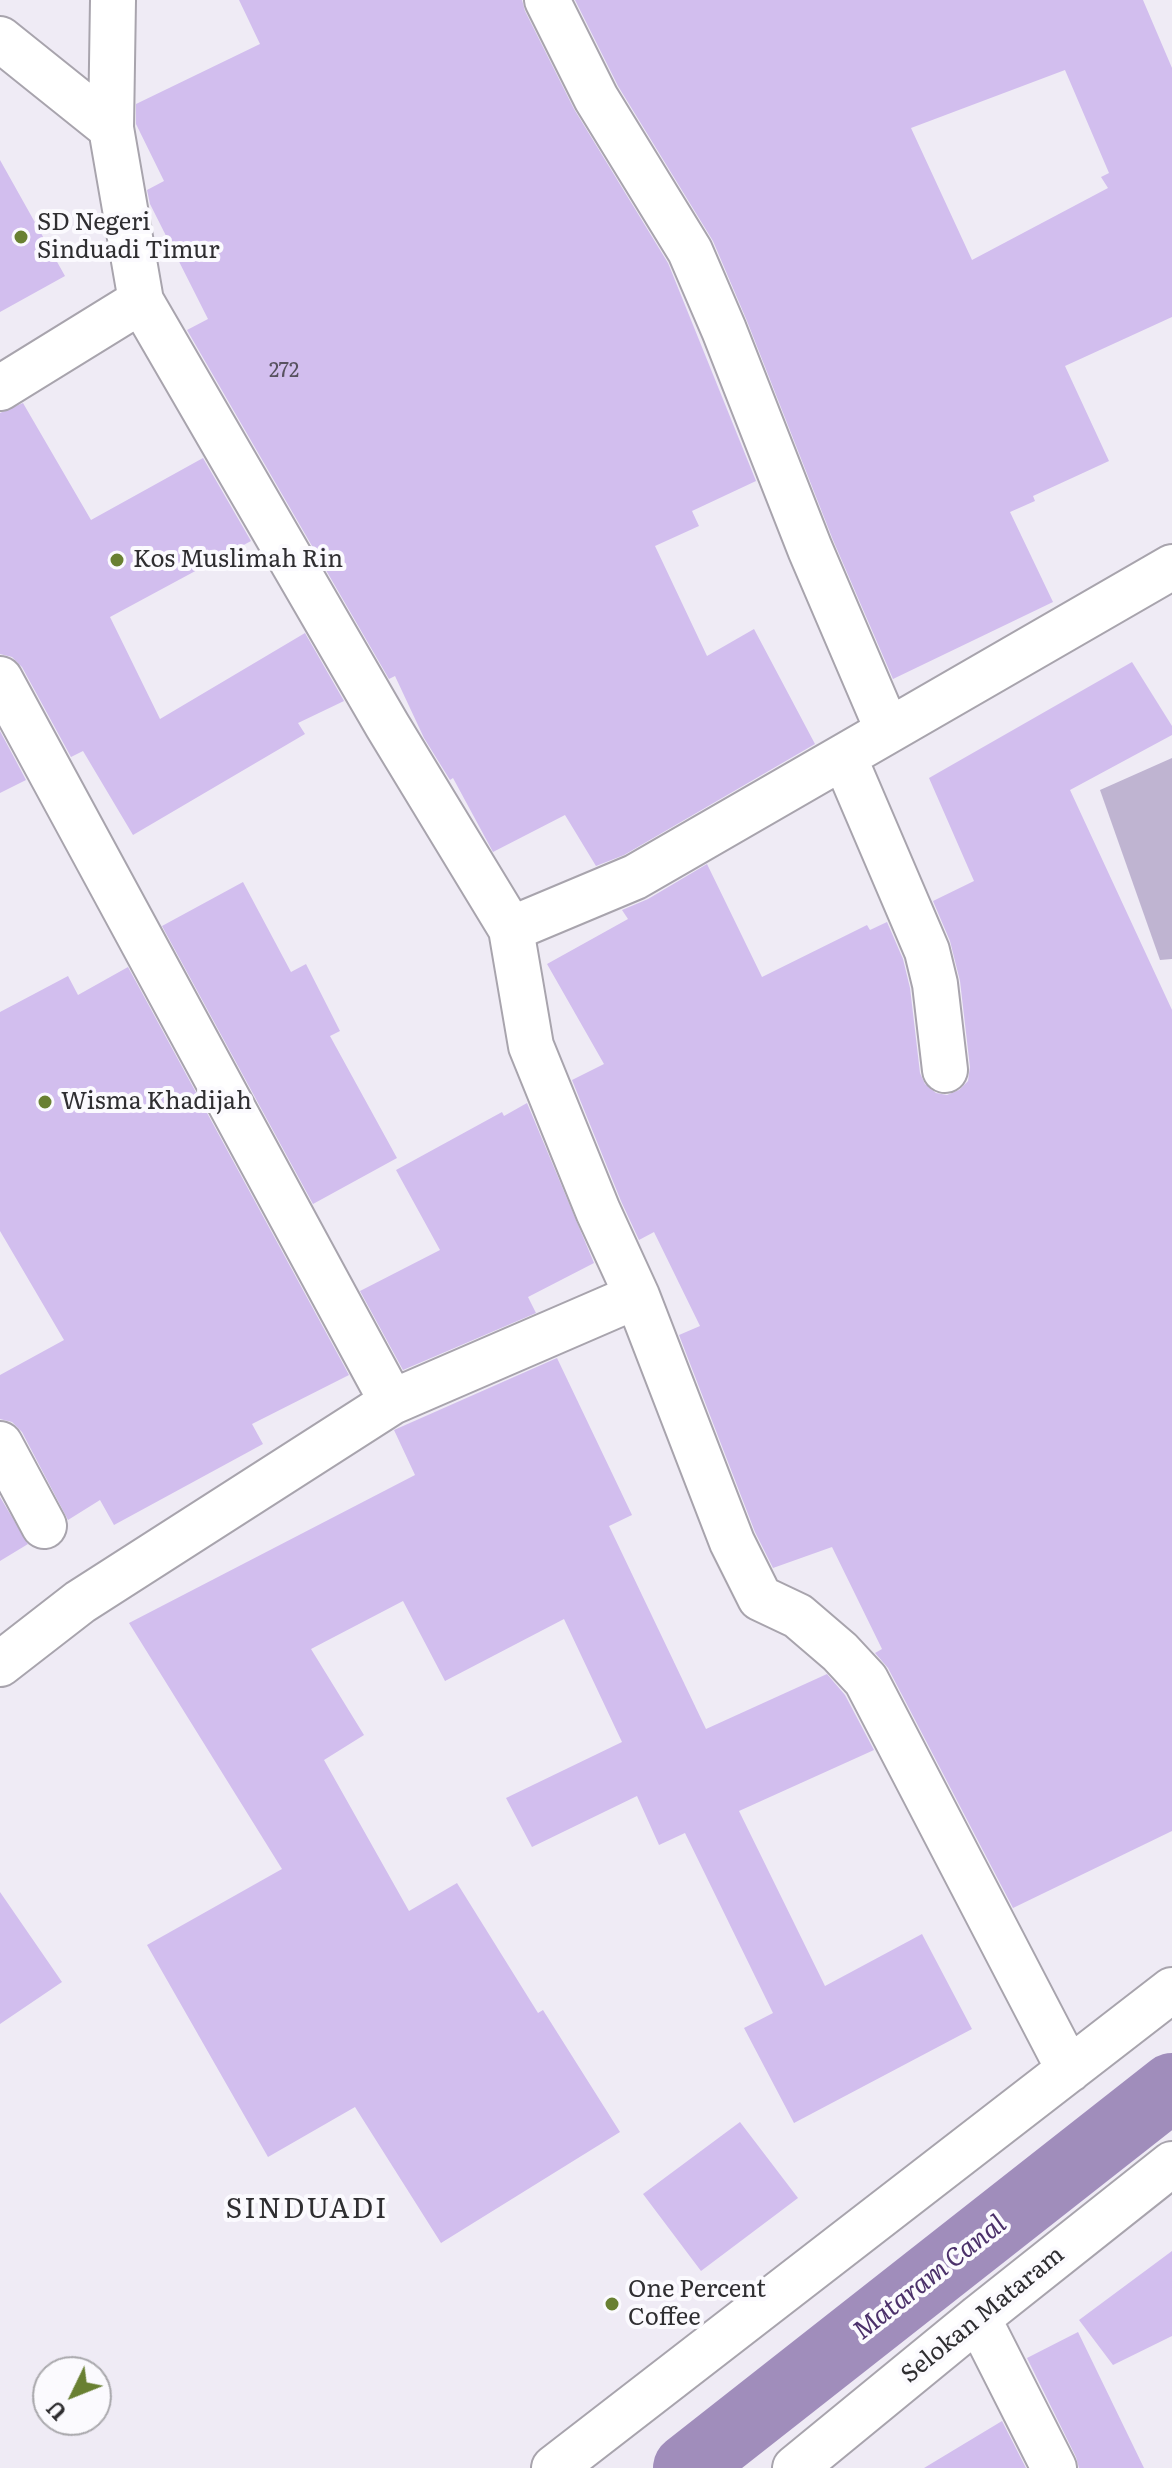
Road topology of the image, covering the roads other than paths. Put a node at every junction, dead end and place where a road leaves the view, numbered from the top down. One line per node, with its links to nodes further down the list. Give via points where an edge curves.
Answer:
1 (113, 0): 4 (street)
2 (547, 0): 9 (street, via 596,98 690,251)
3 (0, 39): 4 (street)
4 (111, 128): 5 (street)
5 (141, 301): 6 (street); 11 (street)
6 (0, 388)
7 (1172, 567): 9 (street)
8 (0, 679): 14 (street)
9 (888, 731): 10 (street)
10 (844, 757): 11 (street, via 635,877); 12 (street, via 927,951)
11 (511, 929): 13 (street, via 531,1046)
12 (945, 1070)
13 (637, 1296): 14 (street); 19 (street, via 732,1542 760,1598 798,1616 866,1680)
14 (392, 1402): 17 (street, via 80,1602)
15 (0, 1444): 16 (street)
16 (44, 1526)
17 (0, 1664)
18 (1172, 1990): 19 (street)
19 (1069, 2070): 22 (street)
20 (1172, 2164): 21 (street, Selokan Mataram)
21 (978, 2318): 23 (street, Selokan Mataram); 24 (street)
22 (554, 2468)
23 (795, 2468)
24 (1054, 2468)

